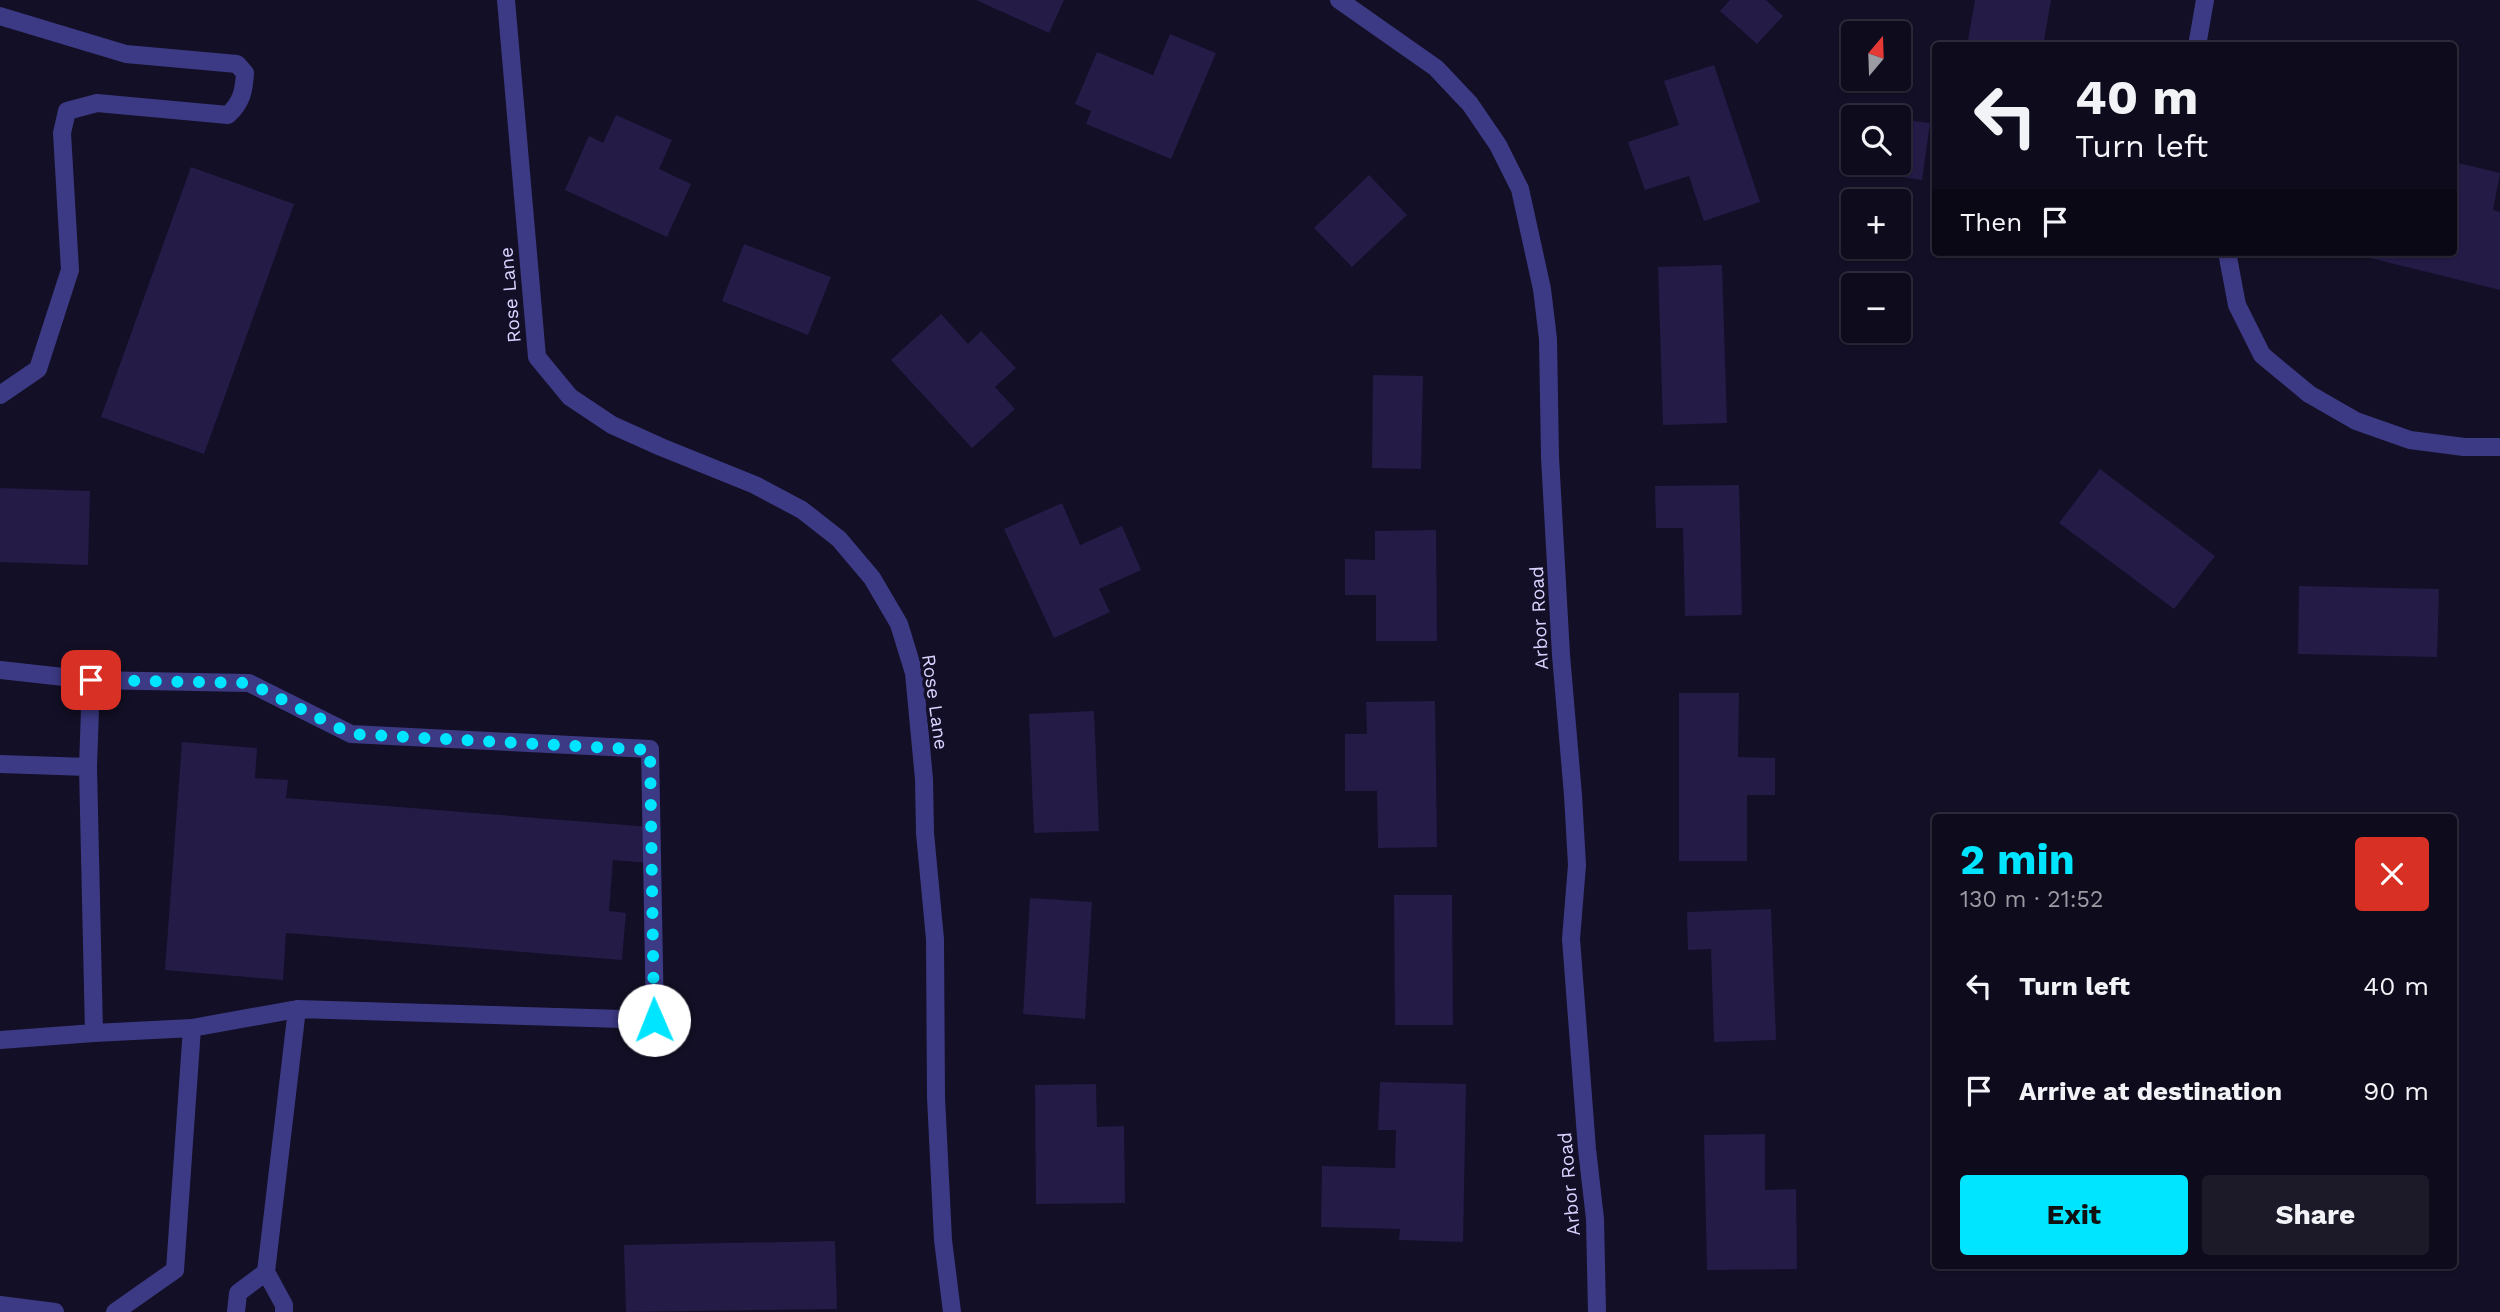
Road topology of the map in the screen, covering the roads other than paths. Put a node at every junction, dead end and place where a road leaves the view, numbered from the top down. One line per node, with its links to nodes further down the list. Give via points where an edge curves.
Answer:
1 (506, 0): 23 (street, Rose Lane, via 537,357 570,397 612,425 755,485 802,510 839,539 872,578 899,624 914,673 924,779 935,939 943,1240)
2 (1339, 0): 24 (street, Arbor Road, via 1436,68 1498,145 1520,189 1542,289 1577,865 1571,939 1595,1219)
3 (2205, 0): 5 (street)
4 (0, 16): 7 (street, via 126,54 237,64 244,73 243,94 228,115 97,103 67,111 62,133 70,270 38,369)
5 (2198, 42)
6 (2228, 256): 8 (street, via 2237,305 2262,355 2309,394 2356,421 2410,440)
7 (0, 395)
8 (2500, 447)
9 (0, 670): 10 (street)
10 (91, 680): 12 (street); 13 (street, via 249,683 351,734 650,750 654,1020)
11 (0, 764): 12 (street)
12 (88, 767): 15 (street)
13 (297, 1010): 14 (street); 17 (street)
14 (192, 1028): 15 (street); 20 (street, via 175,1270)
15 (94, 1032): 16 (street)
16 (0, 1040)
17 (266, 1272): 21 (street, via 238,1293); 22 (street)
18 (0, 1305): 19 (street)
19 (55, 1312)
20 (115, 1312)
21 (236, 1312)
22 (284, 1312)
23 (952, 1312)
24 (1597, 1312)

